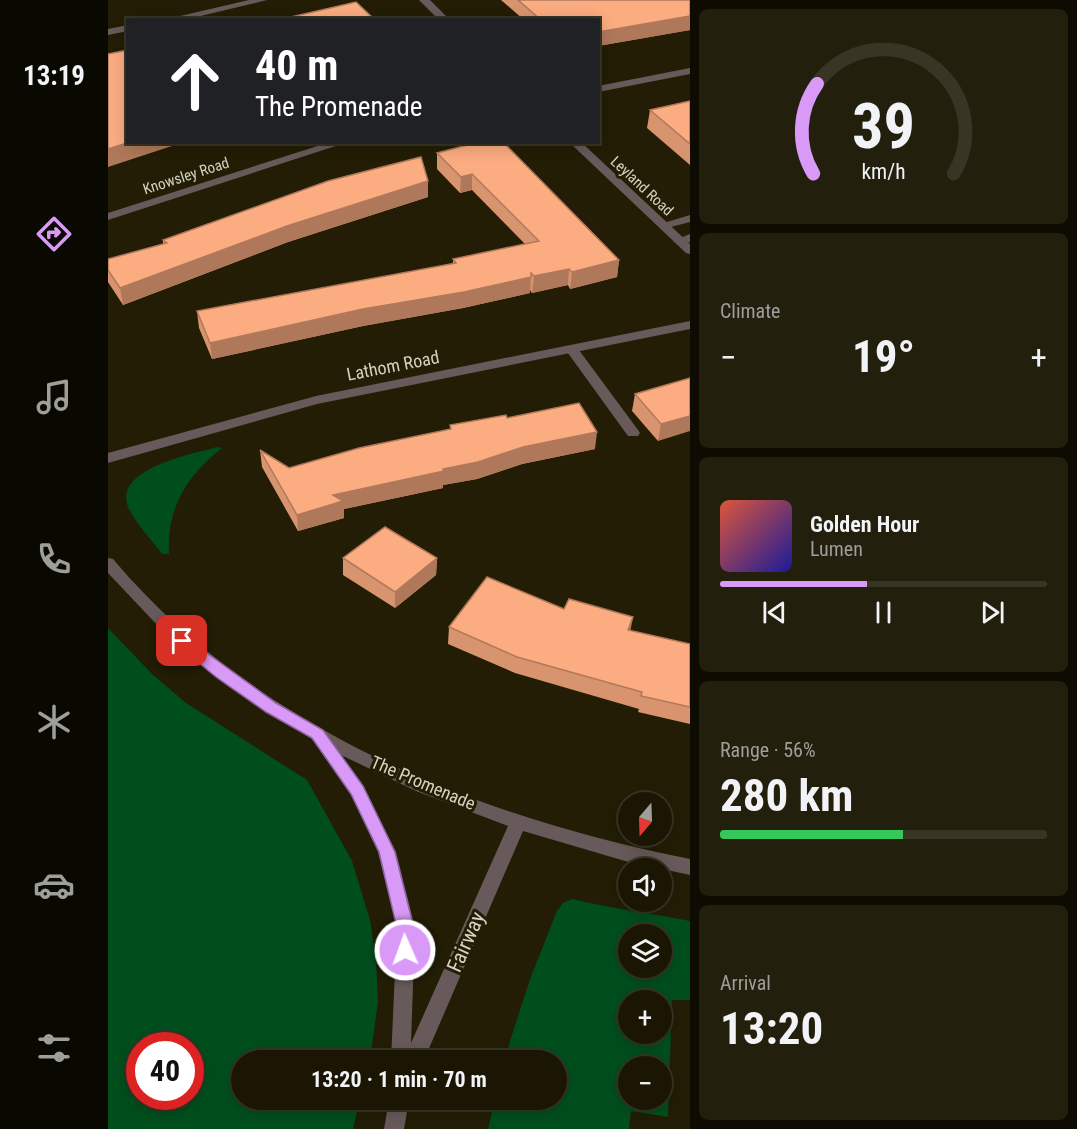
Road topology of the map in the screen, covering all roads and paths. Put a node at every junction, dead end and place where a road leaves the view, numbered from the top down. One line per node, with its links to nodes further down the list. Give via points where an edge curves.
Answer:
1 (262, 0): 3 (street)
2 (424, 0): 4 (street)
3 (177, 18)
4 (443, 18)
5 (126, 28): 6 (street)
6 (108, 32)
7 (690, 71): 8 (street)
8 (600, 89)
9 (337, 144): 11 (street, Knowsley Road)
10 (576, 144): 13 (street, Leyland Road)
11 (108, 217)
12 (690, 218): 13 (street)
13 (663, 225): 14 (street, Leyland Road)
14 (685, 239): 15 (street, Leyland Road)
15 (690, 250)
16 (690, 326): 17 (street, Lathom Road)
17 (571, 349): 18 (street); 19 (street, Lathom Road, via 316,400)
18 (633, 433)
19 (108, 458)
20 (108, 563): 21 (street, The Promenade, via 140,601 221,673)
21 (317, 734): 22 (street, The Promenade, via 408,780); 24 (street, via 357,790 387,852 406,928)
22 (518, 823): 23 (street, The Promenade, via 638,858); 25 (street, Fairway)
23 (690, 867)
24 (401, 1050)
25 (418, 1050)
26 (397, 1110): 27 (street)
27 (394, 1129)

